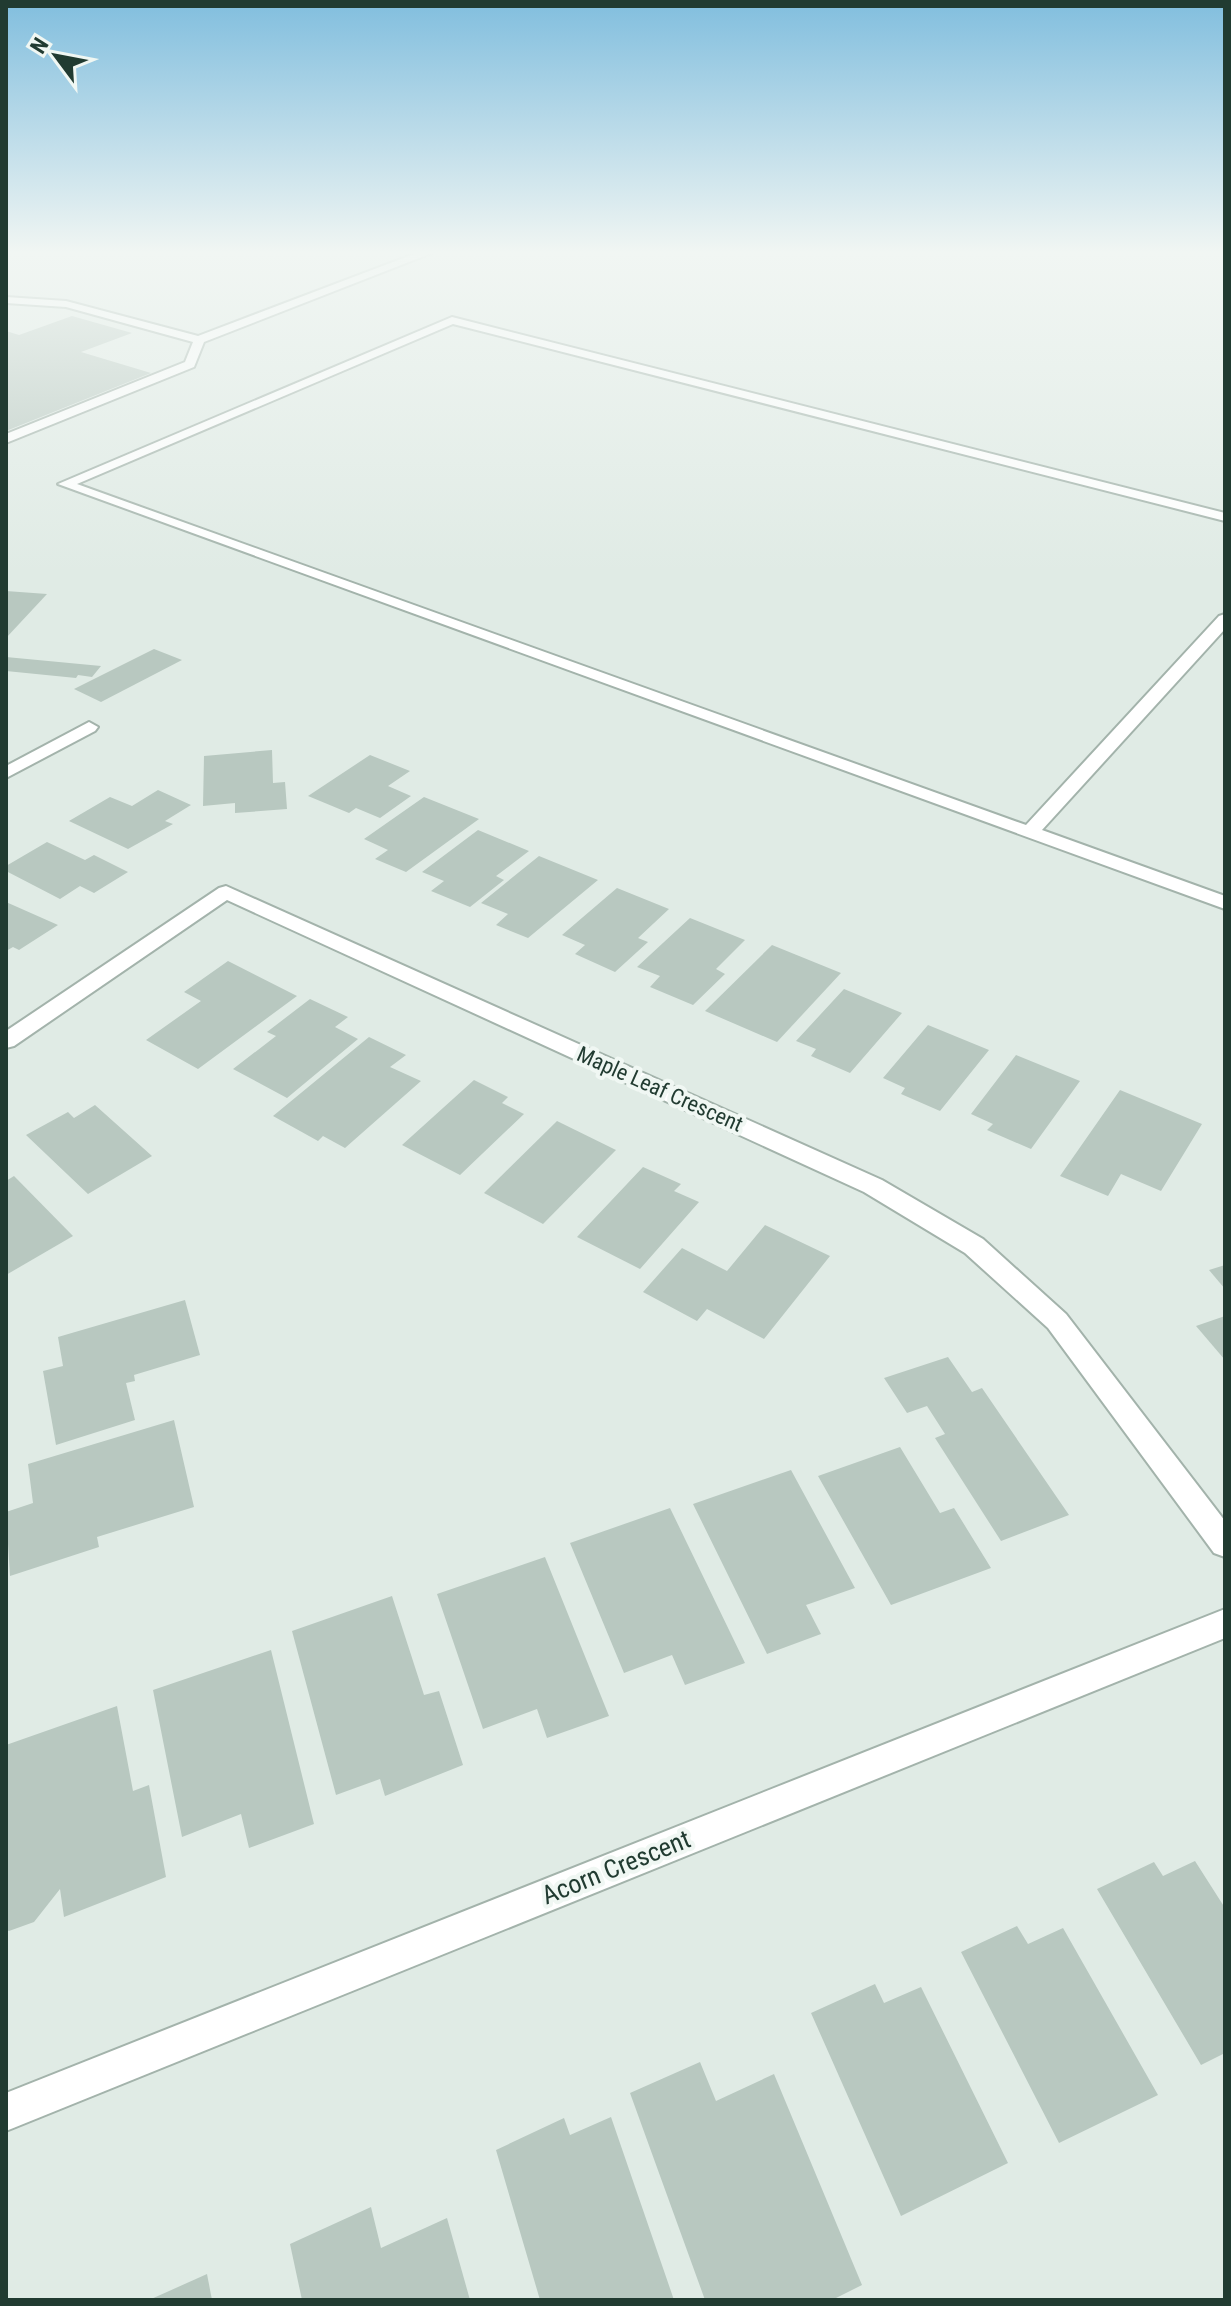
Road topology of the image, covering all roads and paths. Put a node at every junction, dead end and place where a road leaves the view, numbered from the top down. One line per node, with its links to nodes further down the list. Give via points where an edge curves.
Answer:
1 (192, 359): 4 (street, via 190,364)
2 (361, 359): 9 (street, via 65,484)
3 (604, 359): 5 (street)
4 (6, 439)
5 (1225, 517)
6 (1225, 619): 9 (street)
7 (89, 727): 8 (street)
8 (6, 773)
9 (1030, 832): 10 (street)
10 (1225, 903)
11 (6, 1041): 12 (street, Maple Leaf Crescent, via 226,892 873,1186 974,1246 1057,1321)
12 (1225, 1544)
13 (1225, 1623): 14 (street, Acorn Crescent)
14 (6, 2112)

